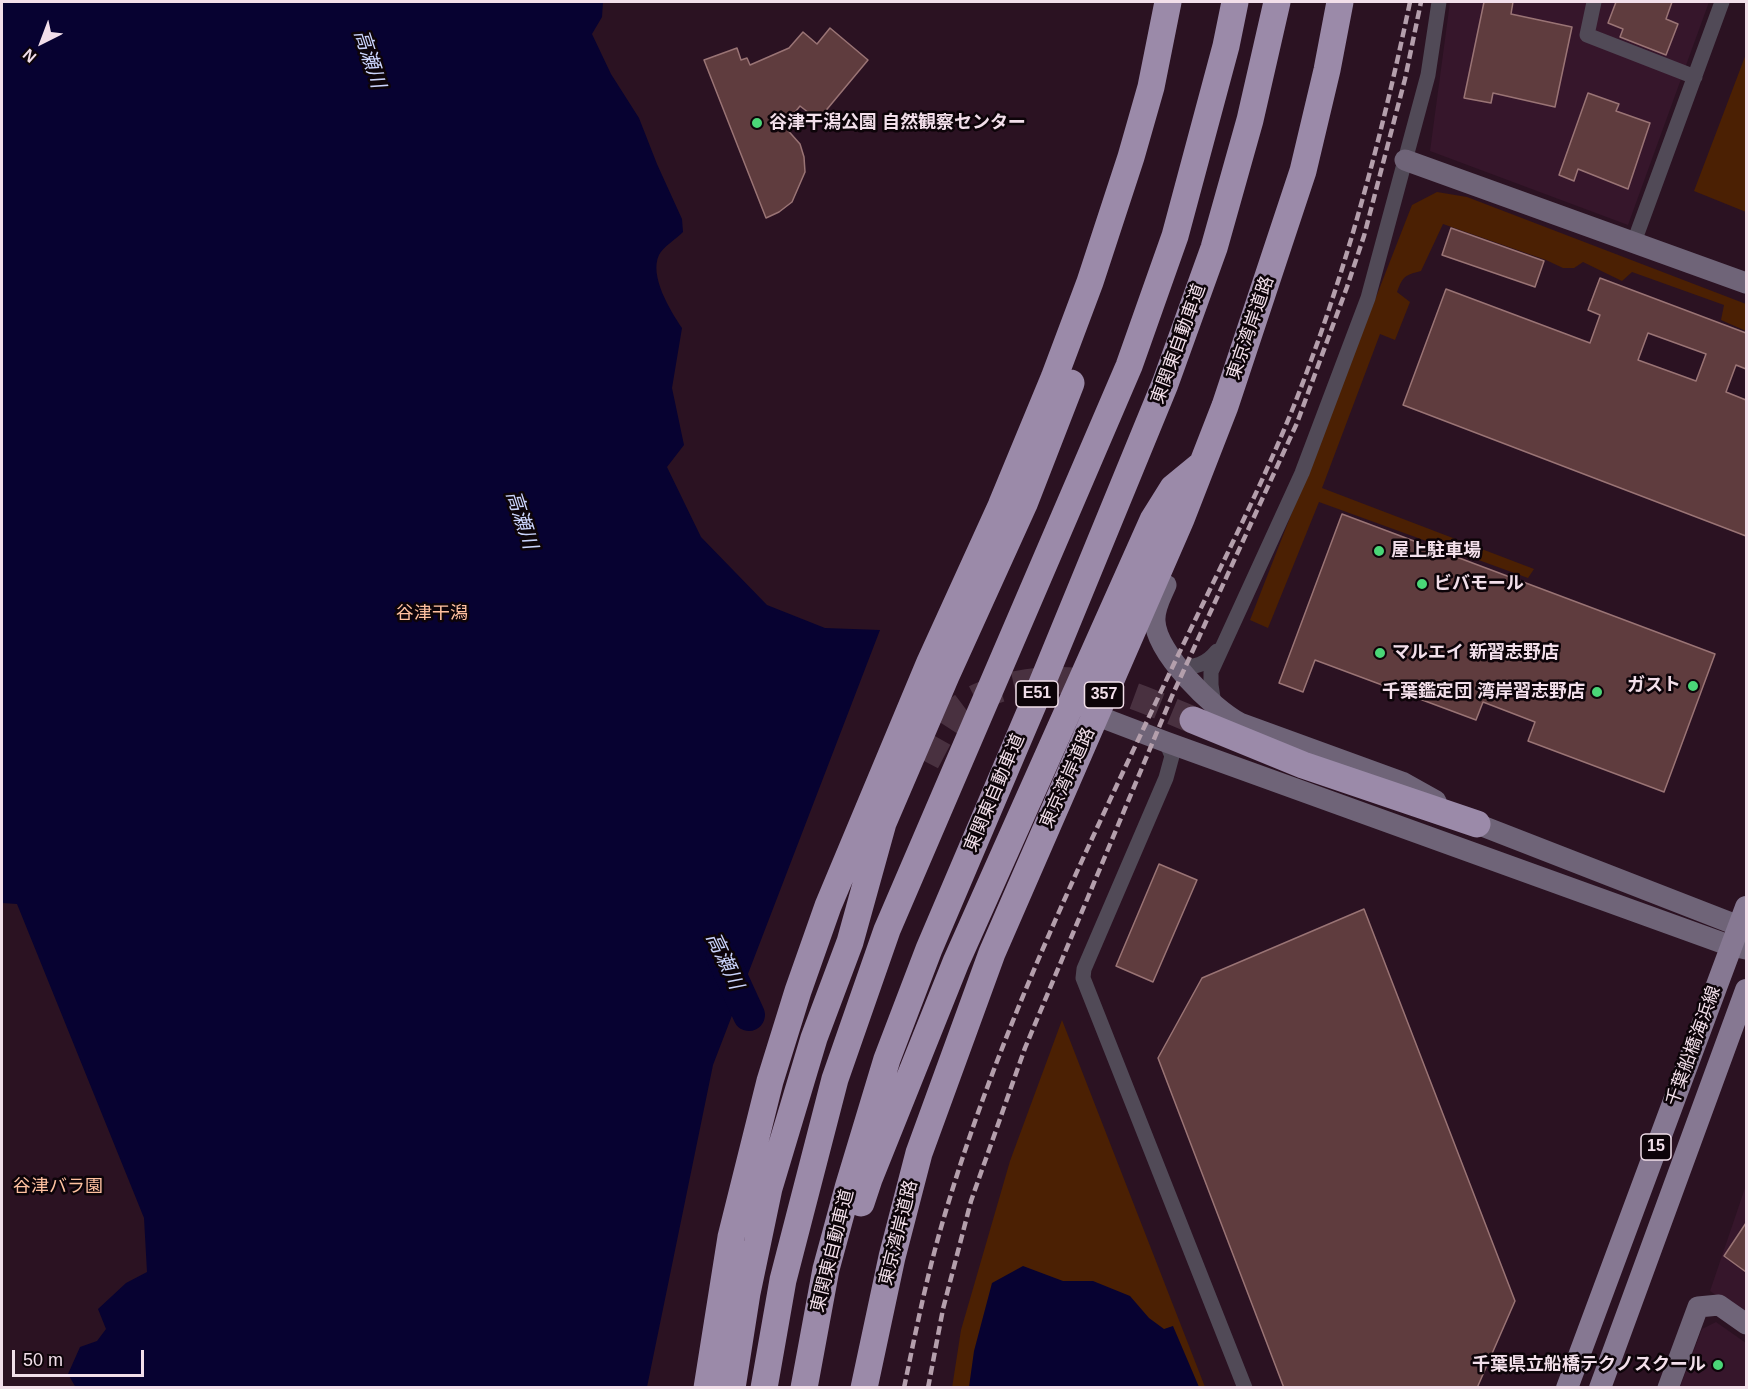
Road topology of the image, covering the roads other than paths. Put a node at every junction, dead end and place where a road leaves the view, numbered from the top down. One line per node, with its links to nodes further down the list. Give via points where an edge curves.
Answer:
1 (1168, 2): 9 (highway)
2 (1235, 2): 31 (highway, E51, via 1175,236 1129,366 886,930 835,1079 783,1280)
3 (1277, 2): 32 (highway, 東関東自動車道 / E51, via 1250,120 1214,248 1166,384 929,949 887,1059 826,1269)
4 (1340, 2): 13 (highway, 東京湾岸道路 / 357, via 1303,171)
5 (1439, 2): 10 (street, via 1428,75)
6 (1594, 2): 8 (street, via 1587,35)
7 (1722, 2): 8 (street)
8 (1695, 77): 11 (street)
9 (1151, 87): 26 (highway, via 1086,343 1024,504 883,823); 29 (highway, via 1109,224 1054,378 832,896 798,991 770,1081 731,1237)
10 (1405, 160): 11 (street); 15 (street, via 1368,298 1302,473)
11 (1634, 242): 12 (street)
12 (1746, 283)
13 (1204, 462): 14 (highway, 東京湾岸道路 / 357); 20 (highway, via 1173,488 1153,520)
14 (1181, 519): 16 (street, via 1178,558 1155,609 1160,638); 18 (highway, 東京湾岸道路 / 357)
15 (1230, 632): 16 (street, via 1209,661); 17 (street, via 1211,672)
16 (1178, 668): 17 (street)
17 (1203, 712): 24 (highway, via 1303,765)
18 (1095, 715): 19 (street); 20 (highway, via 1073,718); 34 (highway, 東京湾岸道路 / 357, via 992,952 919,1153 891,1257)
19 (1166, 742): 21 (street); 23 (street, via 1172,756)
20 (1048, 756): 33 (highway, via 956,962 869,1179 849,1240)
21 (1207, 756): 23 (street, via 1187,757); 25 (street)
22 (926, 762): 26 (highway)
23 (1166, 778): 35 (street, via 1083,978)
24 (1477, 824): 25 (street)
25 (1742, 933): 36 (main road, 千葉船橋海浜線 / 15)
26 (850, 942): 30 (highway, via 814,1038 770,1188)
27 (1746, 990): 37 (main road, 千葉船橋海浜線 / 15)
28 (1746, 1324): 38 (street, via 1719,1305 1698,1307)
29 (707, 1388)
30 (732, 1388)
31 (764, 1388)
32 (804, 1388)
33 (816, 1388)
34 (864, 1388)
35 (1245, 1388)
36 (1567, 1388)
37 (1600, 1388)
38 (1668, 1388)

